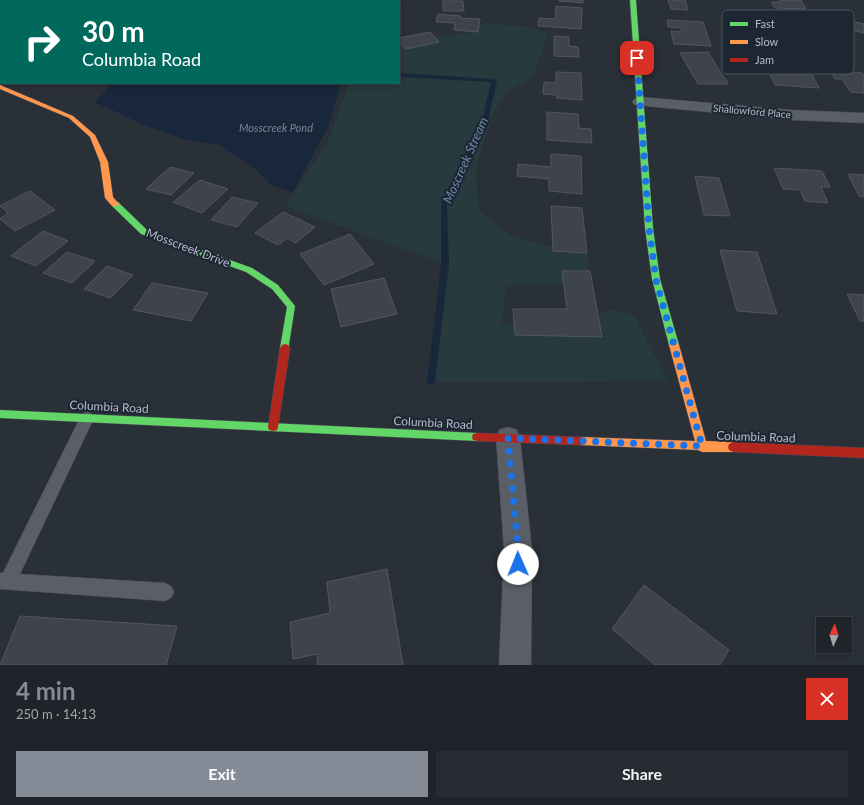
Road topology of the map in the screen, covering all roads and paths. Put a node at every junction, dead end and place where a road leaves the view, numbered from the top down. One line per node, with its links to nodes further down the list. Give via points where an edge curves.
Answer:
1 (633, 0): 3 (street)
2 (0, 87): 7 (street, Mosscreek Drive, via 71,117 93,136 104,162 109,198 144,232 249,270 275,287 290,306)
3 (640, 102): 4 (street, Shallowford Place, via 792,115); 9 (street, via 649,228 656,280)
4 (864, 118)
5 (0, 414): 6 (street, Columbia Road)
6 (87, 418): 7 (street, Columbia Road); 11 (lane)
7 (273, 427): 8 (street, Columbia Road)
8 (508, 438): 9 (street, Columbia Road); 13 (street, via 518,550)
9 (702, 446): 10 (street, Columbia Road)
10 (864, 453)
11 (4, 581): 12 (lane)
12 (165, 592)
13 (516, 665)

